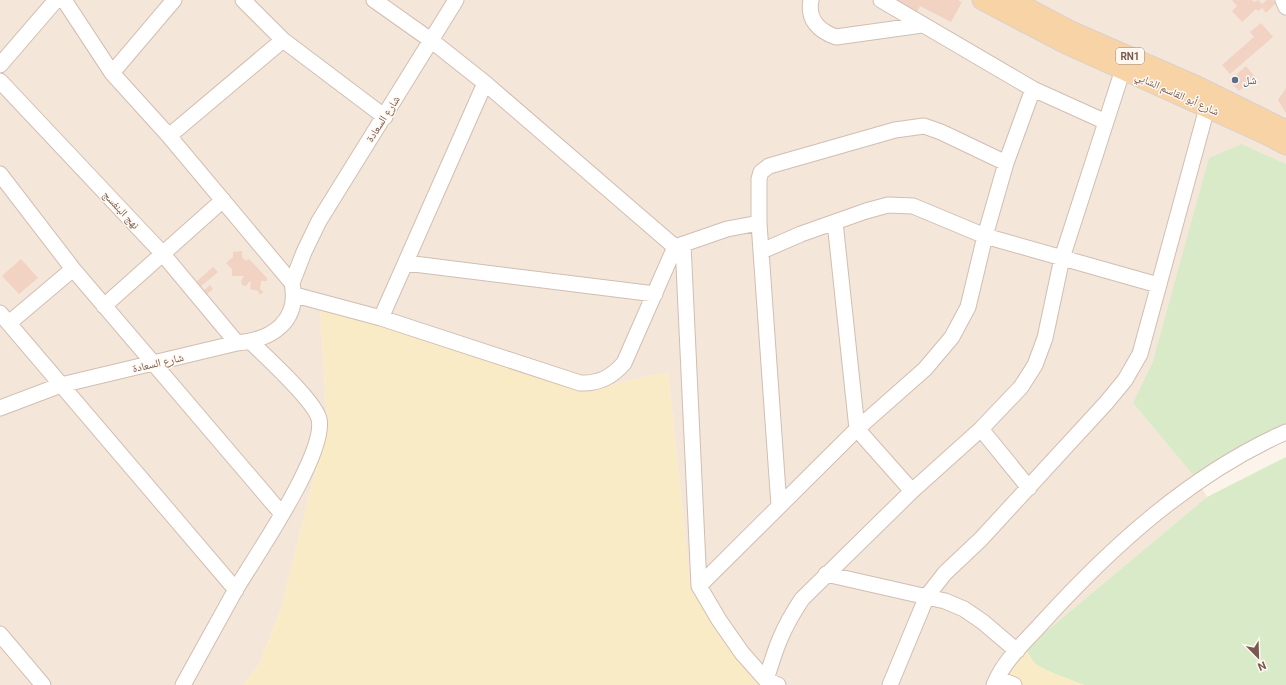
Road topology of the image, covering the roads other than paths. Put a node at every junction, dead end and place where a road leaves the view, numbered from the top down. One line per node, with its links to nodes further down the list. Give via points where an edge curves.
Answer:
1 (56, 0): 17 (street)
2 (64, 0): 18 (street)
3 (174, 0): 18 (street)
4 (243, 0): 14 (street)
5 (374, 0): 15 (street)
6 (456, 0): 15 (street, شارع السعادة)
7 (811, 0): 13 (street, via 809,10 815,23 824,32 836,37)
8 (881, 0): 13 (street)
9 (982, 0): 16 (main road, شارع أبو القاسم الشابي / RN1, via 1066,44)
10 (1012, 0): 16 (main road, شارع أبو القاسم الشابي / RN1)
11 (1283, 0): 12 (street)
12 (1286, 7)
13 (922, 25): 21 (street)
14 (283, 40): 23 (street); 26 (street)
15 (432, 42): 20 (street); 23 (street, شارع السعادة)
16 (1125, 62): 22 (main road, شارع أبو القاسم الشابي / RN1); 24 (street); 25 (main road, شارع أبو القاسم الشابي / RN1, via 1197,86)
17 (0, 64)
18 (112, 73): 26 (street)
19 (0, 81): 36 (street, نهج البنفسج)
20 (485, 83): 34 (street); 38 (street)
21 (1033, 89): 24 (street); 28 (street)
22 (1207, 108): 27 (main road, شارع أبو القاسم الشابي / RN1); 40 (street)
23 (385, 117): 41 (street, شارع السعادة, via 320,221 304,252)
24 (1106, 122): 37 (street)
25 (1286, 130)
26 (169, 136): 30 (street)
27 (1286, 145)
28 (1006, 163): 32 (street, via 924,126 894,130 769,166 761,172 759,179); 33 (street)
29 (0, 174): 39 (street)
30 (223, 200): 36 (street); 41 (street)
31 (835, 222): 33 (street, via 888,206 913,206); 35 (street); 50 (street)
32 (760, 223): 34 (street, via 727,229); 35 (street)
33 (985, 236): 37 (street); 50 (street, via 968,307 952,337 926,369)
34 (679, 246): 42 (street); 58 (street)
35 (762, 251): 55 (street)
36 (162, 253): 43 (street); 46 (street, نهج البنفسج)
37 (1062, 258): 40 (street); 51 (street, via 1045,338 1035,365 1021,386)
38 (406, 263): 42 (street); 45 (street)
39 (73, 269): 43 (street); 44 (street)
40 (1158, 285): 53 (street, via 1140,354 1126,380)
41 (294, 289): 45 (street); 46 (street, شارع السعادة, via 291,313 281,327 268,335)
42 (655, 294): 45 (street, via 624,363 616,372 593,384 580,383)
43 (104, 306): 47 (street)
44 (4, 318): 48 (street)
45 (381, 318)
46 (244, 342): 47 (street, شارع السعادة); 56 (street, نهج البنفسج, via 310,404 319,419 320,436 314,453)
47 (153, 364): 48 (street, شارع السعادة); 56 (street)
48 (61, 385): 49 (street, شارع السعادة); 59 (street)
49 (0, 408)
50 (857, 429): 54 (street); 55 (street)
51 (981, 429): 53 (street); 54 (street)
52 (1286, 432): 62 (street, via 1228,462 1187,489 1078,584)
53 (1029, 488): 60 (street)
54 (912, 491): 57 (street)
55 (779, 506): 58 (street)
56 (282, 514): 59 (street, نهج البنفسج)
57 (826, 574): 60 (street); 64 (street, via 802,600 776,643)
58 (699, 586): 64 (street, via 742,652)
59 (236, 590): 66 (street, نهج البنفسج)
60 (927, 596): 62 (street, via 964,609); 67 (street)
61 (0, 634): 65 (street)
62 (1017, 651): 63 (street, via 1008,660)
63 (996, 682): 68 (street)
64 (772, 683)
65 (43, 685)
66 (183, 685)
67 (890, 685)
68 (1014, 685)

